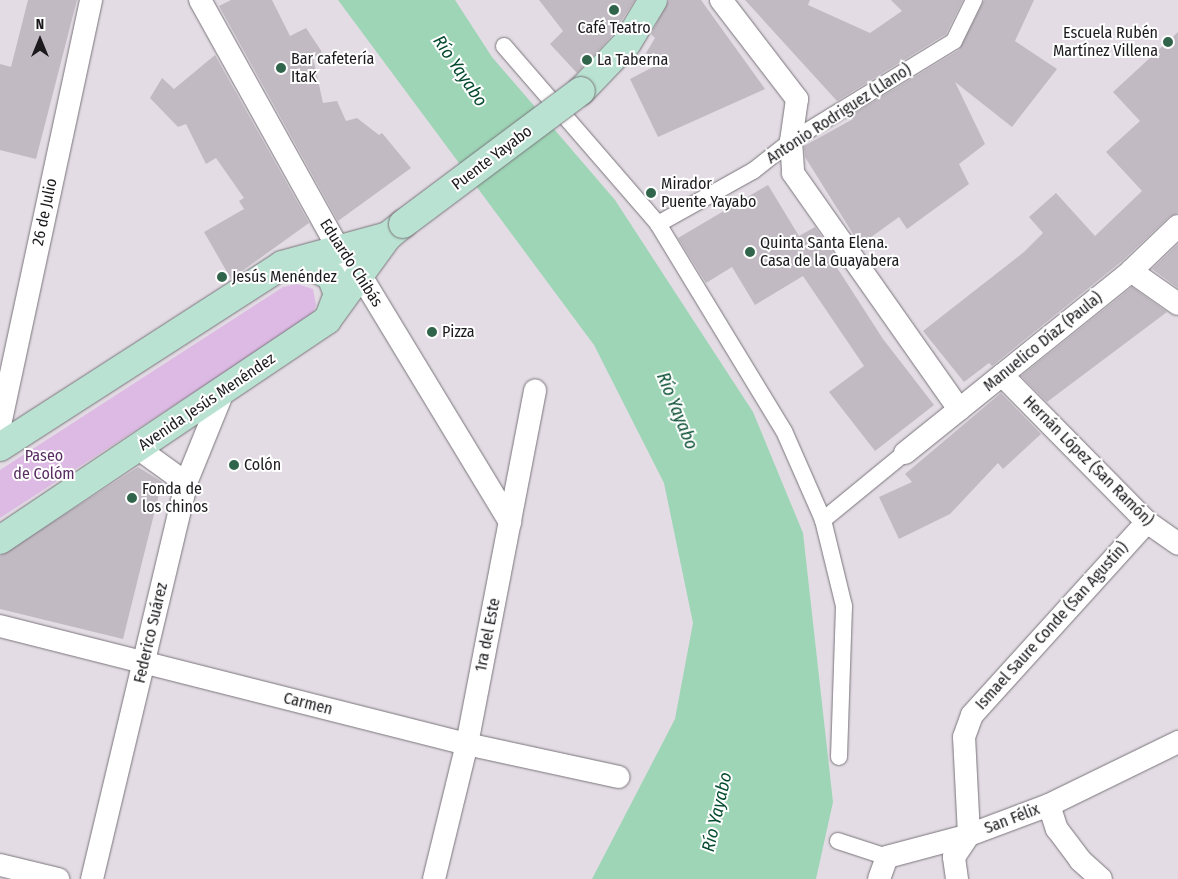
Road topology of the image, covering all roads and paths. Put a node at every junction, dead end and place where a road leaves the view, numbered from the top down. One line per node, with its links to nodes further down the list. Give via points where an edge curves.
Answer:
1 (91, 0): 21 (street, 26 de Julio)
2 (200, 0): 11 (street, Eduardo Chibás)
3 (652, 0): 10 (main road, Puente Yayabo, bridge, via 627,43 581,92)
4 (721, 0): 7 (street, via 796,99)
5 (974, 0): 7 (street, Antonio Rodriguez (Llano), via 954,41)
6 (504, 46): 8 (street)
7 (791, 141): 8 (street, Antonio Rodriguez (Llano), via 753,171); 20 (street, via 793,173)
8 (658, 224): 26 (street, via 784,431)
9 (1178, 226): 13 (street, Manuelico Díaz (Paula))
10 (396, 230): 11 (main road); 14 (main road, Avenida Jesús Menéndez)
11 (338, 248): 12 (main road); 14 (street, Eduardo Chibás)
12 (282, 266): 16 (main road, via 307,266 331,276 338,294); 22 (main road)
13 (1130, 272): 15 (street); 17 (street, Manuelico Díaz (Paula))
14 (361, 276): 16 (main road, Avenida Jesús Menéndez); 27 (street, Eduardo Chibás)
15 (1178, 304)
16 (327, 320): 19 (main road, Avenida Jesús Menéndez)
17 (1002, 375): 20 (street, Manuelico Díaz (Paula)); 28 (street, Hernán López (San Ramón))
18 (535, 390): 27 (street, 1ra del Este)
19 (223, 392): 23 (main road, Avenida Jesús Menéndez); 25 (street, Federico Suárez)
20 (959, 409): 24 (street, Manuelico Díaz (Paula))
21 (0, 425)
22 (0, 447)
23 (139, 449): 25 (street); 29 (main road, Avenida Jesús Menéndez)
24 (905, 453): 26 (street)
25 (186, 483): 32 (street, Federico Suárez)
26 (822, 520): 35 (street, via 844,606)
27 (510, 522): 34 (street, 1ra del Este)
28 (1146, 522): 30 (street, Hernán López (San Ramón)); 38 (street, Ismael Saure Conde (San Agustín), via 972,715 964,736)
29 (0, 540)
30 (1178, 544)
31 (0, 626): 32 (street, Carmen)
32 (143, 663): 34 (street, Carmen); 43 (street, Federico Suárez)
33 (1178, 742): 37 (street, San Félix)
34 (467, 744): 36 (street, Carmen); 44 (street, 1ra del Este)
35 (839, 757)
36 (618, 777)
37 (1049, 805): 38 (street, San Félix); 47 (street, via 1063,836 1080,860)
38 (969, 835): 40 (street, San Félix); 46 (street, via 954,857)
39 (838, 841): 40 (street)
40 (887, 857): 45 (street)
41 (0, 865): 42 (street)
42 (58, 879)
43 (92, 879)
44 (434, 879)
45 (878, 879)
46 (957, 879)
47 (1101, 879)

